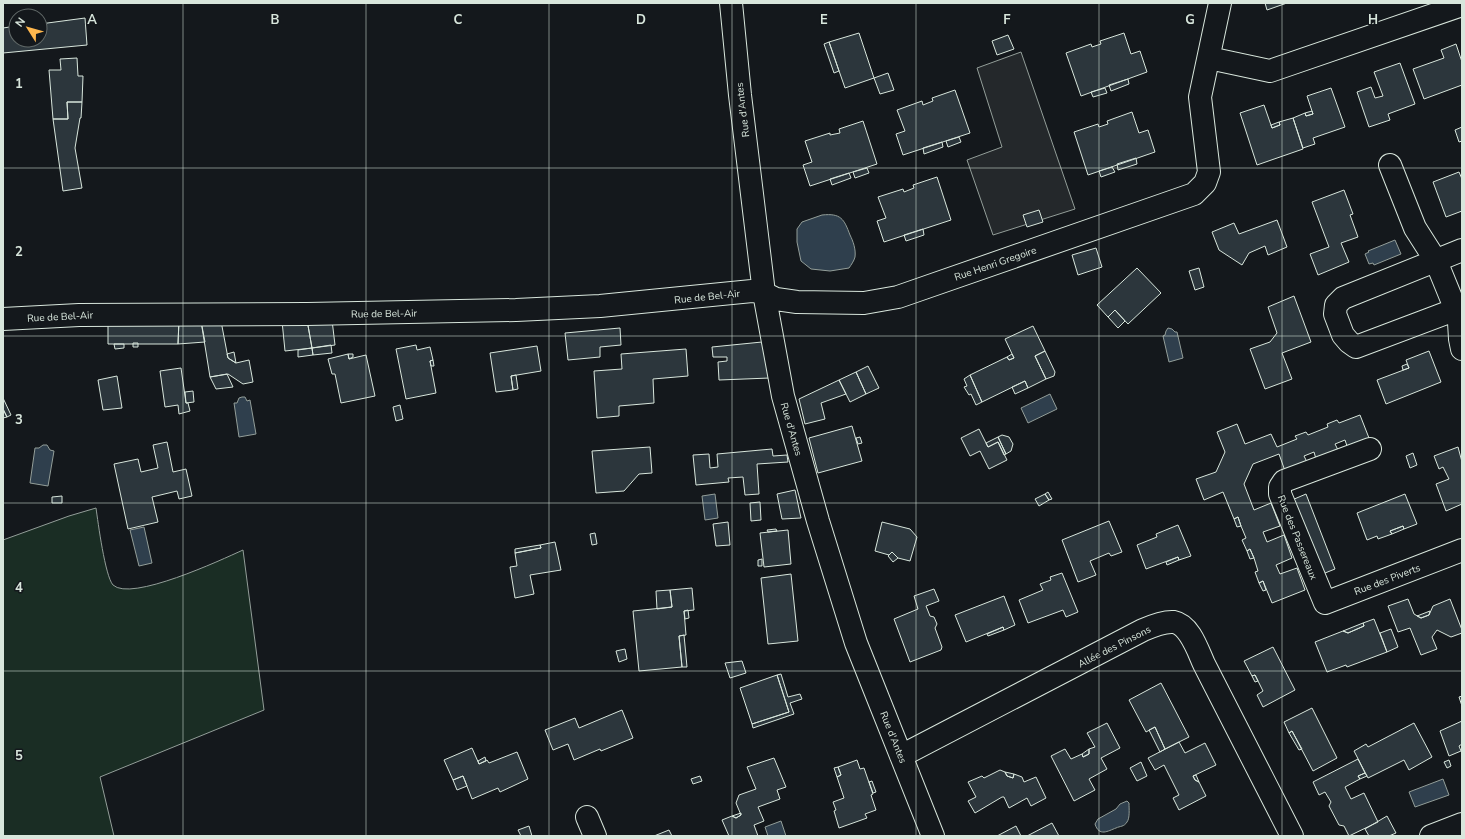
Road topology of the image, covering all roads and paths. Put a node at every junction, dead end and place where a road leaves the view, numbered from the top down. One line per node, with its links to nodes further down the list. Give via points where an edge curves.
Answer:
1 (731, 3): 9 (street, Rue d'Antes)
2 (1220, 3): 5 (street)
3 (1462, 5): 4 (street)
4 (1436, 8): 5 (street, via 1270,71)
5 (1209, 58): 9 (street, Rue Henri Gregoire, via 1200,97 1210,172 1205,184 1194,194 898,297 864,303 797,302 776,299)
6 (1390, 165): 8 (street, via 1415,228)
7 (1462, 250): 8 (street)
8 (1436, 261): 10 (street); 10 (street, via 1343,298 1336,305 1335,314 1343,336 1356,347)
9 (764, 293): 11 (street, Rue de Bel-Air, via 752,291 600,306 516,310 79,315); 16 (street, Rue d'Antes, via 783,396 818,521 856,643)
10 (1459, 308): 12 (street)
11 (3, 319)
12 (1462, 349)
13 (1370, 449): 15 (street, Rue des Passereaux, via 1284,481 1280,487 1280,494)
14 (1462, 550): 15 (street, Rue des Piverts, via 1325,603)
15 (1320, 590)
16 (901, 756): 18 (street, Rue d'Antes); 19 (street, Allée des Pinsons, via 1143,630 1161,623 1174,622 1186,629 1194,640)
17 (1462, 824): 20 (street)
18 (933, 836)
19 (1292, 836)
20 (1431, 836)

